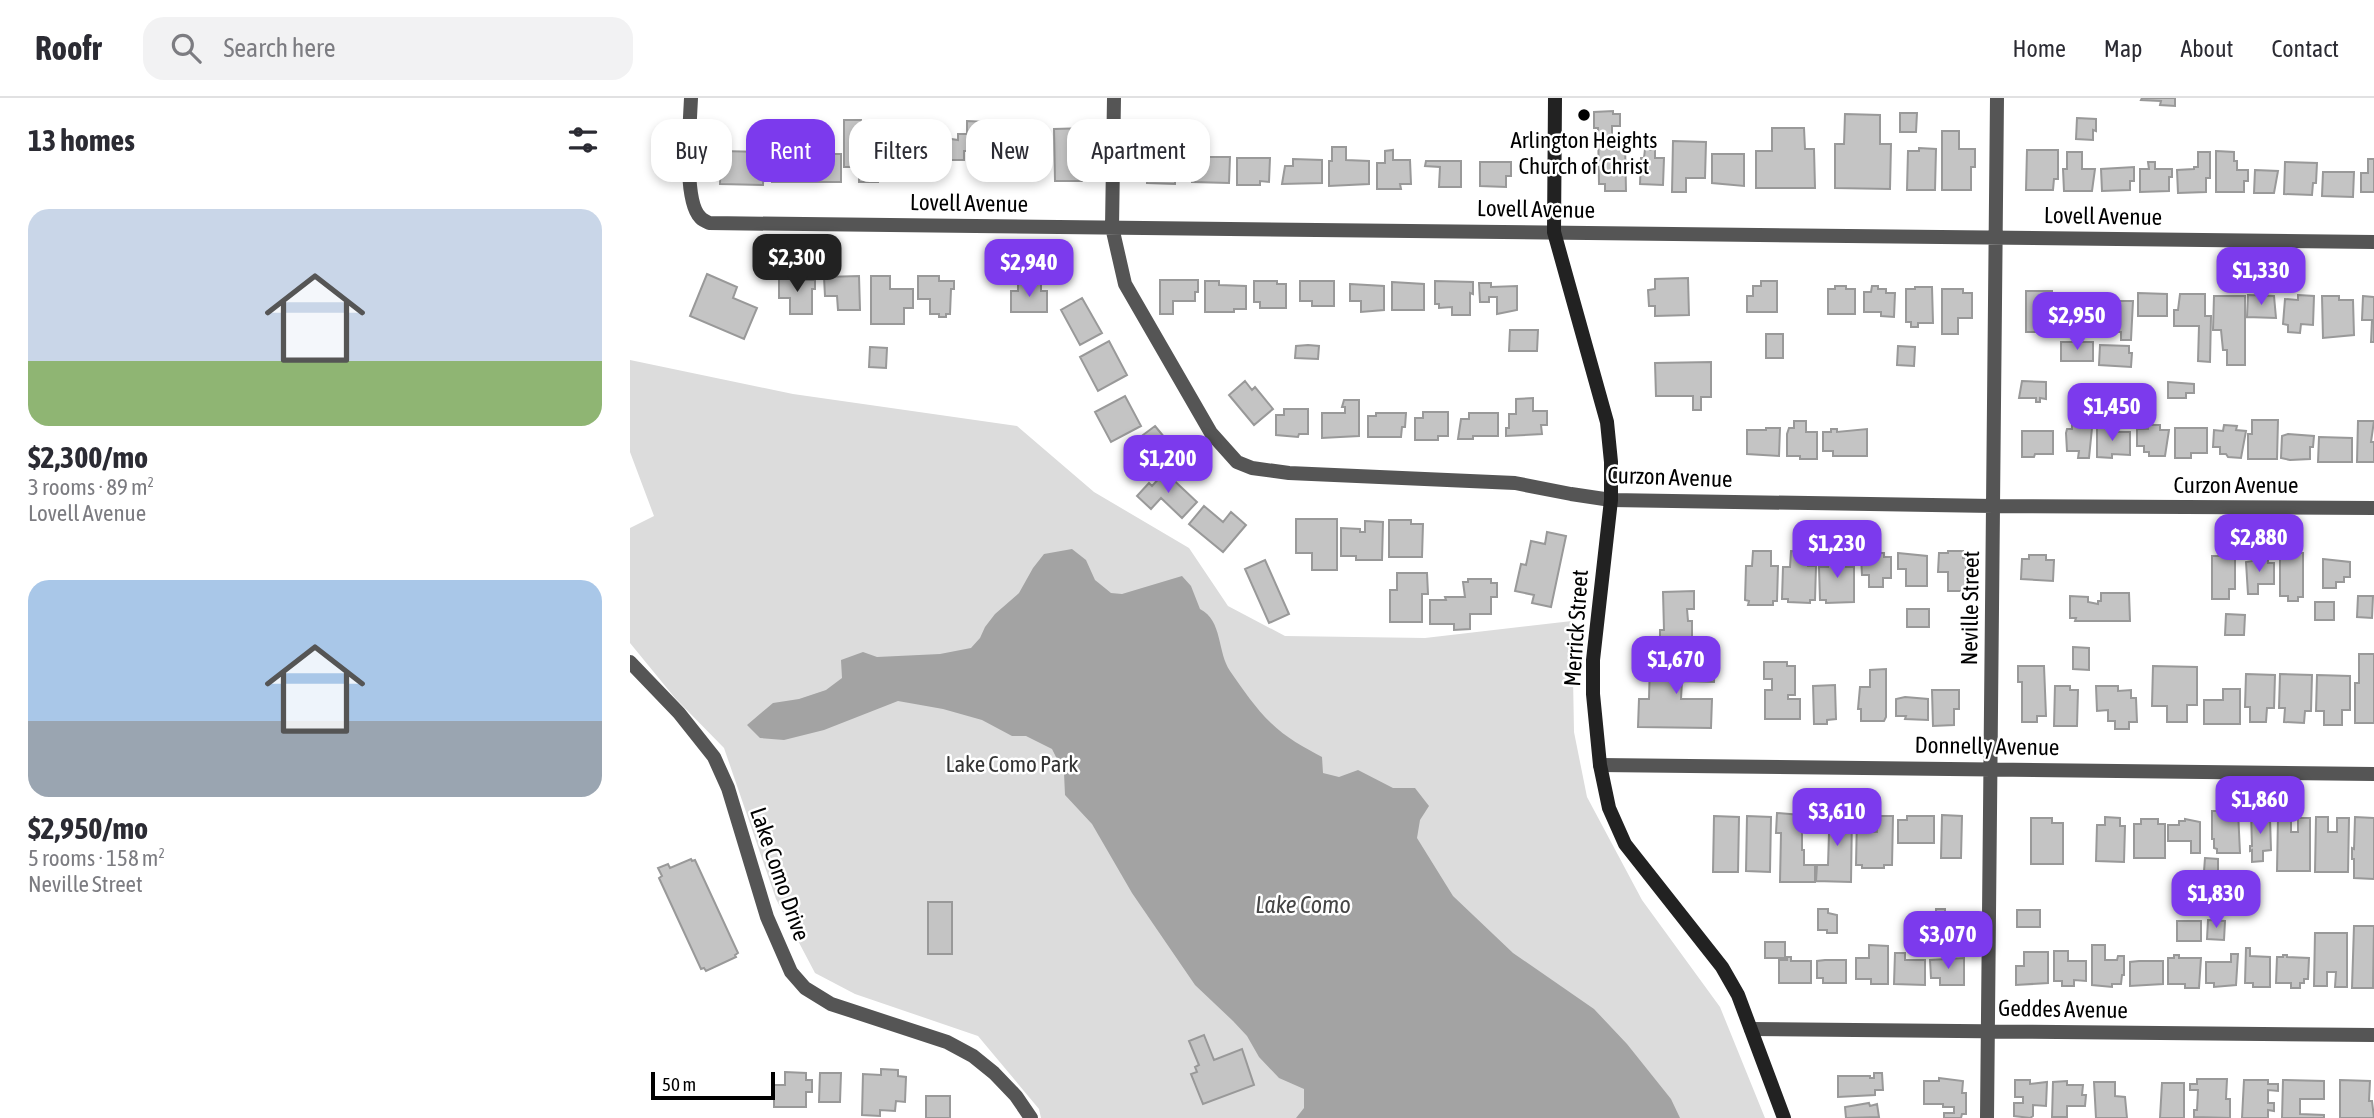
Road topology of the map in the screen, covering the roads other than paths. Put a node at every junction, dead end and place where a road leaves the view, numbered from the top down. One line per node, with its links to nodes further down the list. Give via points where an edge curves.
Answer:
1 (691, 98): 5 (street, Lovell Avenue, via 693,204 699,217 709,223)
2 (1114, 98): 5 (street, Curzon Avenue)
3 (1555, 98): 6 (street, Merrick Street)
4 (1997, 98): 7 (street, Neville Street)
5 (1112, 227): 6 (street, Lovell Avenue); 9 (street, Curzon Avenue, via 1125,284 1211,433 1237,462 1289,473 1515,483)
6 (1554, 232): 7 (street, Lovell Avenue); 9 (street, Merrick Street, via 1608,422)
7 (1996, 238): 8 (street, Lovell Avenue); 10 (street, Neville Street)
8 (2374, 242)
9 (1611, 500): 10 (street, Curzon Avenue); 13 (street, Merrick Street, via 1593,660)
10 (1993, 506): 11 (street, Curzon Avenue); 14 (street, Neville Street)
11 (2374, 508)
12 (630, 662): 19 (street, Lake Como Drive, via 714,757 780,951 805,988 831,1004 947,1042 973,1056 1016,1096)
13 (1600, 765): 14 (street, Donnelly Avenue); 16 (street, Merrick Street, via 1609,808 1625,844 1722,967)
14 (1991, 768): 15 (street, Donnelly Avenue); 17 (street, Neville Street)
15 (2374, 774)
16 (1751, 1029): 17 (street, Geddes Avenue); 20 (street, Merrick Street)
17 (1988, 1031): 18 (street, Geddes Avenue); 21 (street, Neville Street)
18 (2374, 1035)
19 (1031, 1118)
20 (1784, 1118)
21 (1987, 1118)

